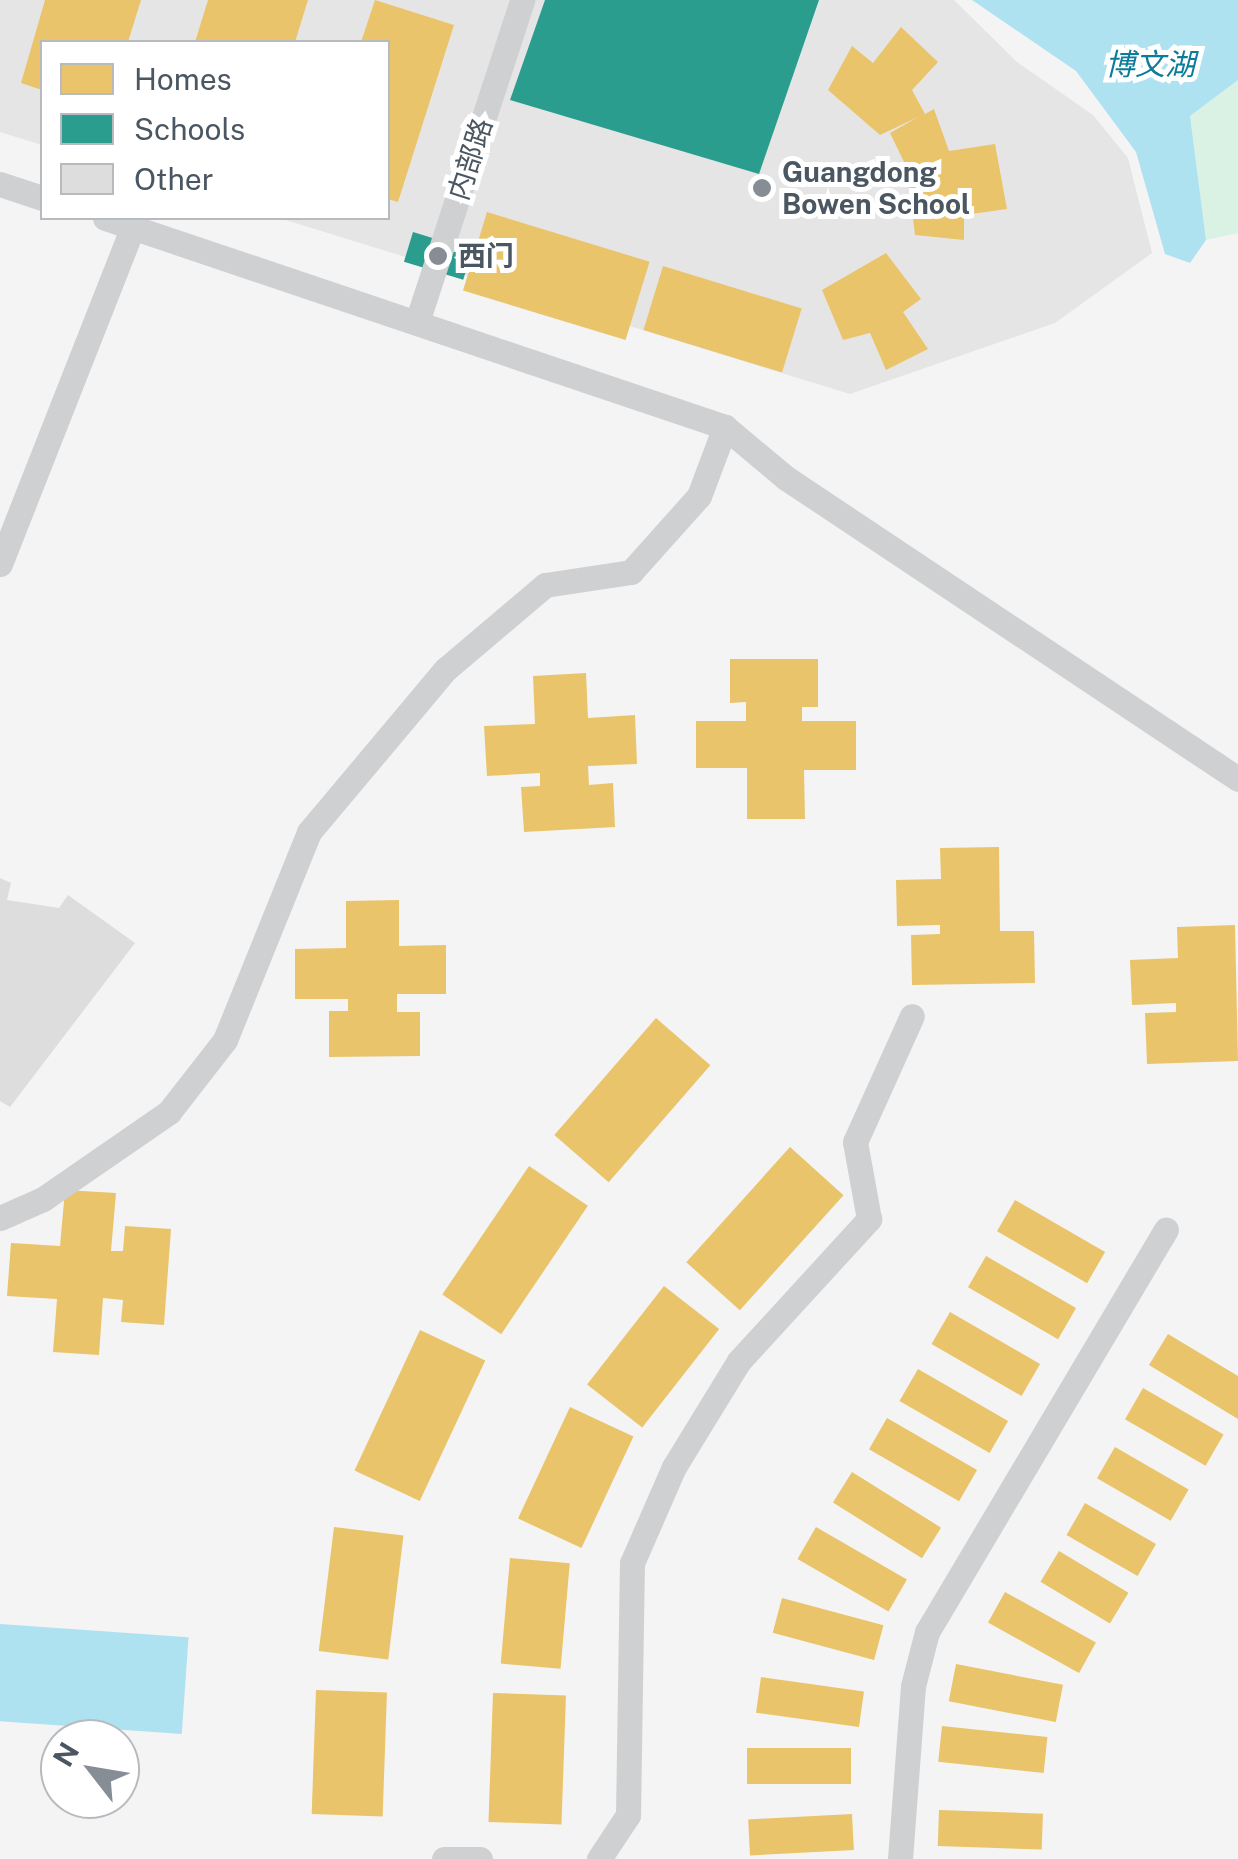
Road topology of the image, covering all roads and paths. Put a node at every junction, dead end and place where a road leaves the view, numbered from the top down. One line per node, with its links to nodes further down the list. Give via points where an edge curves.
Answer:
1 (522, 0): 6 (street, 内部路)
2 (0, 184): 3 (street)
3 (40, 197)
4 (112, 220): 5 (street)
5 (133, 226): 6 (street); 8 (street)
6 (418, 319): 7 (street)
7 (726, 427): 9 (street, via 786,478); 11 (street, via 699,496 631,572 544,585 446,669 309,832 225,1040 169,1112 43,1200)
8 (0, 564)
9 (1238, 779)
10 (912, 1016): 15 (street, via 855,1142 869,1219 739,1361 674,1467 632,1563 628,1815)
11 (0, 1218)
12 (1166, 1230): 16 (street, via 927,1632 913,1686)
13 (444, 1859): 14 (street)
14 (480, 1859)
15 (599, 1859)
16 (900, 1859)

